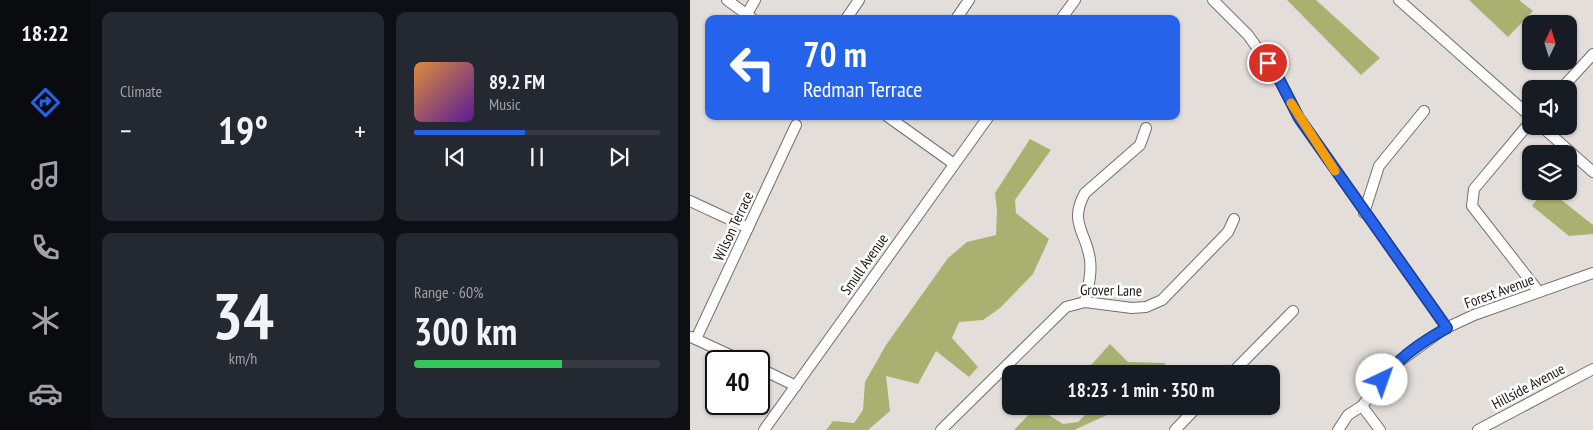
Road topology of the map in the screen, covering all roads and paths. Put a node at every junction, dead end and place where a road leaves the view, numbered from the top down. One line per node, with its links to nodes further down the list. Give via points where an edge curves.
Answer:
1 (727, 0): 8 (street)
2 (755, 0): 9 (street)
3 (859, 0): 10 (street)
4 (968, 0): 11 (street)
5 (1075, 0): 12 (street)
6 (1213, 0): 26 (street, via 1253,42 1278,77 1299,118)
7 (1399, 0): 15 (street)
8 (747, 15)
9 (751, 15)
10 (849, 15)
11 (959, 15)
12 (1064, 15)
13 (1593, 55): 14 (street)
14 (1569, 80)
15 (1522, 109)
16 (1424, 111): 26 (street, via 1379,166)
17 (893, 120): 23 (street)
18 (986, 120): 23 (street, Smull Avenue)
19 (796, 125): 28 (street, Wilson Terrace)
20 (1146, 128): 31 (street, via 1140,145 1080,202 1078,223 1090,258)
21 (1522, 132): 30 (street, via 1474,189 1472,206)
22 (1552, 135): 24 (street)
23 (954, 164): 39 (street, Smull Avenue)
24 (1593, 172)
25 (690, 201): 28 (street)
26 (1364, 213): 33 (street)
27 (1234, 219): 31 (street, Grover Lane, via 1228,232 1162,300 1146,307 1132,308)
28 (748, 228): 34 (street, Wilson Terrace)
29 (1593, 273): 30 (street, Forest Avenue)
30 (1539, 292): 33 (street, Forest Avenue)
31 (1085, 302): 43 (street, Grover Lane, via 1066,306 1057,314)
32 (1293, 311): 36 (street)
33 (1447, 328): 40 (street, Forest Avenue, via 1392,367)
34 (693, 338): 35 (street)
35 (719, 350)
36 (1240, 365)
37 (1593, 370): 47 (street, Hillside Avenue)
38 (770, 373): 39 (street)
39 (796, 386): 42 (street, Smull Avenue)
40 (1362, 406): 45 (street, Forest Avenue, via 1348,415); 46 (street)
41 (1189, 415): 44 (street)
42 (764, 430)
43 (941, 430)
44 (1175, 430)
45 (1338, 430)
46 (1380, 430)
47 (1478, 430)

